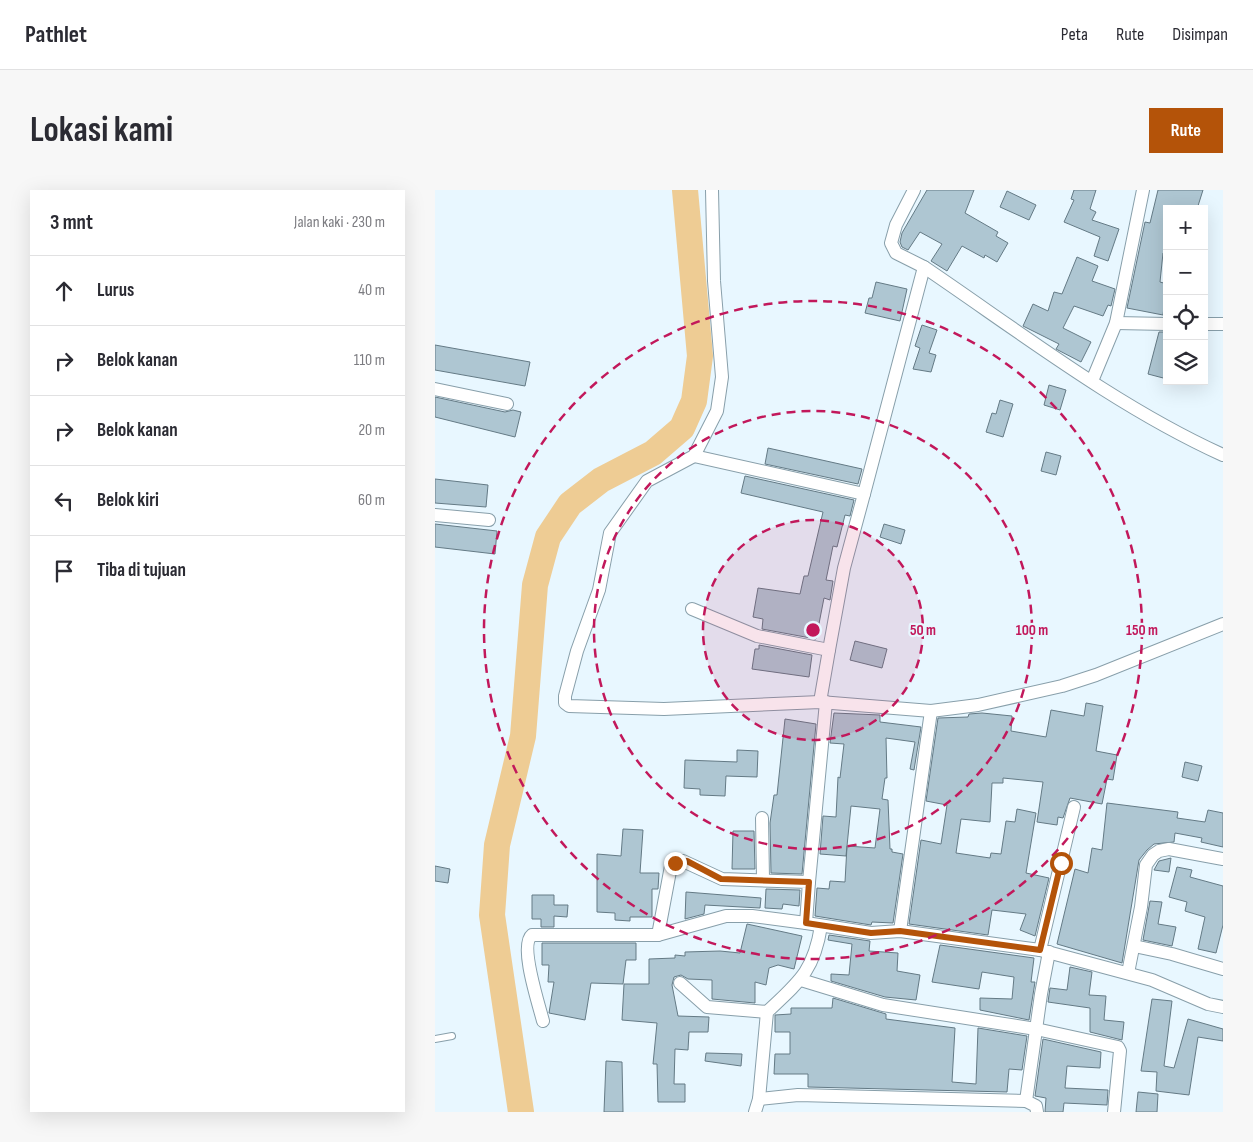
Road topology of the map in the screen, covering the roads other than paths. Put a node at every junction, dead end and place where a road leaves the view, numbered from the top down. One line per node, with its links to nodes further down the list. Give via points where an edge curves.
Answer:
1 (712, 190): 13 (street, via 714,281 723,377 717,411)
2 (914, 190): 4 (street, via 891,243 896,253)
3 (1143, 190): 5 (street)
4 (924, 267): 9 (street); 14 (street)
5 (1116, 324): 6 (street); 9 (street)
6 (1163, 324)
7 (1208, 324): 8 (street)
8 (1223, 324)
9 (1092, 381): 12 (street)
10 (435, 389): 11 (street)
11 (507, 404)
12 (1223, 455)
13 (694, 456): 14 (street); 20 (street, via 647,481 610,533 599,590 577,651 565,703 569,706 664,709)
14 (864, 494): 19 (street, via 844,568)
15 (435, 515): 16 (street)
16 (489, 520)
17 (692, 609): 19 (street, via 757,636)
18 (1223, 624): 21 (street, via 1062,686 978,705)
19 (829, 650): 20 (street)
20 (823, 702): 21 (street); 26 (street)
21 (931, 711): 29 (street)
22 (1075, 807): 32 (street)
23 (762, 818): 25 (street)
24 (1223, 859): 31 (street, via 1169,849 1153,855 1146,865)
25 (763, 879): 26 (street); 30 (street, via 721,879 687,861 675,863 671,866)
26 (809, 882): 27 (street)
27 (806, 923): 28 (street); 30 (street, via 726,916)
28 (821, 926): 29 (street, via 871,933); 35 (street, via 817,950)
29 (900, 931): 32 (street)
30 (658, 935): 39 (street, via 530,936 528,960)
31 (1134, 946): 33 (street); 34 (street)
32 (1044, 951): 34 (street); 40 (street)
33 (1223, 969)
34 (1128, 973): 37 (street)
35 (801, 980): 38 (street); 40 (street, via 883,1006)
36 (680, 983): 38 (street, via 707,1007)
37 (1223, 1007)
38 (767, 1012): 43 (street)
39 (543, 1022)
40 (1035, 1029): 44 (street); 47 (street, via 1118,1047)
41 (452, 1036): 42 (lane)
42 (435, 1039)
43 (759, 1099): 44 (street, via 798,1095); 45 (street)
44 (1026, 1101): 46 (street, via 1035,1106)
45 (755, 1112)
46 (1037, 1112)
47 (1113, 1112)

